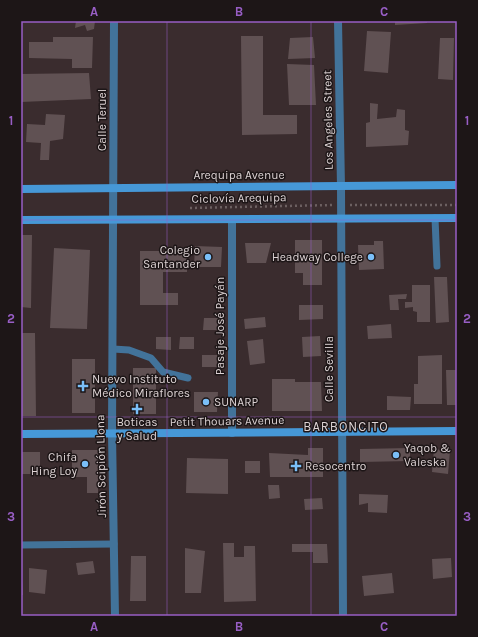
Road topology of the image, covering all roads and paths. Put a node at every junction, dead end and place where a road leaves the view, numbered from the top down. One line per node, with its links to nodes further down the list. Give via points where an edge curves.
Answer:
1 (114, 21): 5 (street, Calle Teruel)
2 (338, 21): 4 (street, Los Angeles Street)
3 (457, 185): 4 (main road, Arequipa Avenue)
4 (341, 187): 5 (main road, Arequipa Avenue); 7 (street, Los Angeles Street)
5 (113, 188): 6 (main road, Arequipa Avenue); 12 (street, Calle Teruel)
6 (21, 189)
7 (341, 205): 8 (path, Ciclovía Arequipa); 9 (path, Ciclovía Arequipa); 13 (street, Los Angeles Street)
8 (457, 205)
9 (183, 208)
10 (435, 218): 11 (main road); 13 (main road); 16 (lane)
11 (457, 218)
12 (114, 219): 14 (main road); 15 (main road); 17 (street, Jirón Scipión Llona)
13 (342, 219): 15 (main road); 20 (street, Calle Sevilla)
14 (21, 220)
15 (232, 220): 21 (street, Pasaje José Payán)
16 (437, 266)
17 (113, 349): 18 (lane, via 129,350 152,358 163,372); 23 (street, Jirón Scipión Llona)
18 (188, 378)
19 (457, 431): 20 (main road, Petit Thouars Avenue)
20 (341, 432): 21 (main road, Petit Thouars Avenue); 27 (street, Calle Sevilla)
21 (232, 433): 23 (main road, Petit Thouars Avenue)
22 (21, 434): 23 (main road, Petit Thouars Avenue)
23 (112, 434): 24 (street, Jirón Scipión Llona)
24 (114, 544): 25 (lane); 26 (street, Jirón Scipión Llona)
25 (21, 545)
26 (115, 616)
27 (343, 616)

